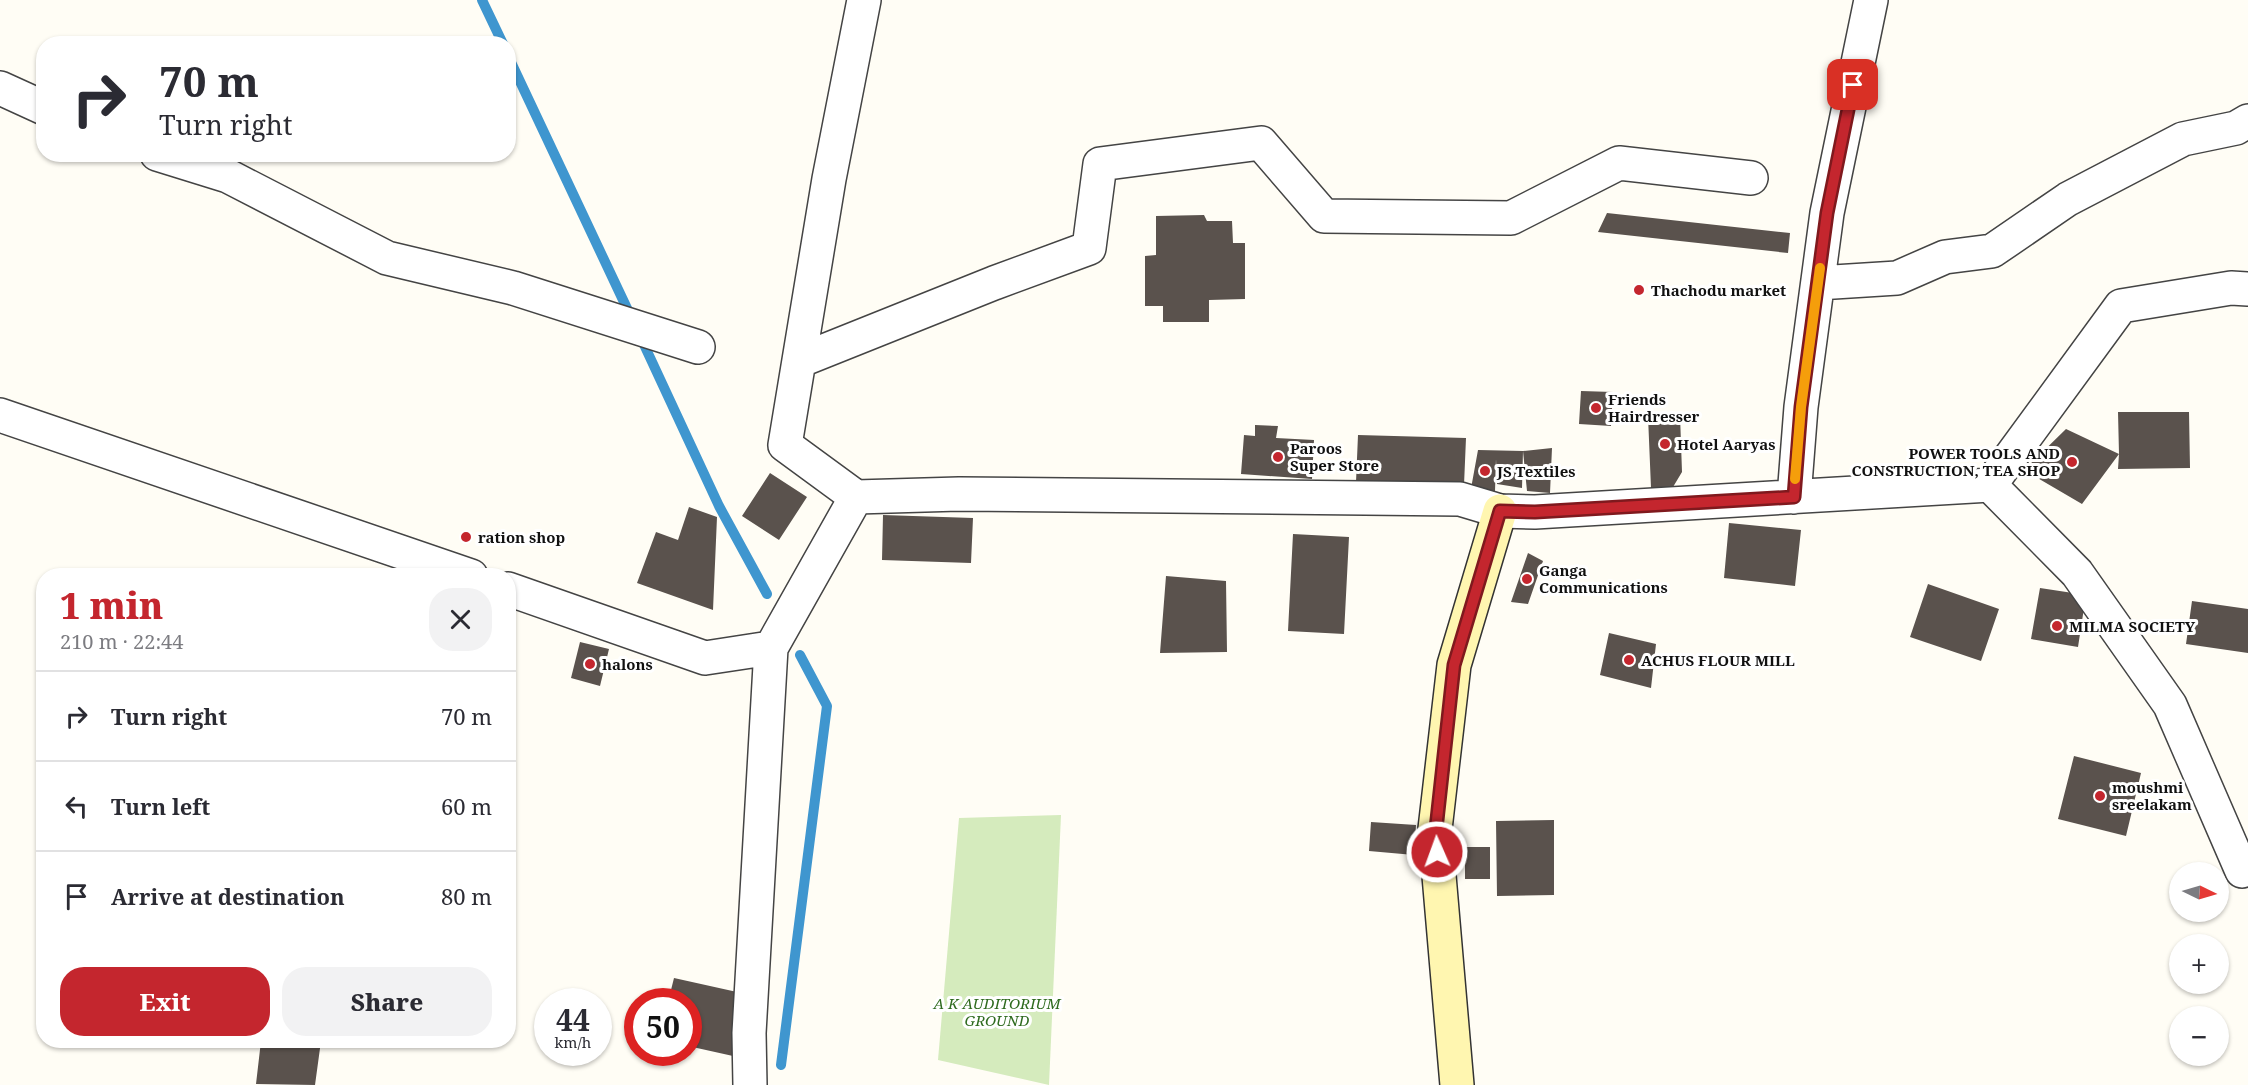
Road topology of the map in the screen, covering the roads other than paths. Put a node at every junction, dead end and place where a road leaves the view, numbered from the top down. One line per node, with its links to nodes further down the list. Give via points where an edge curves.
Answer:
1 (864, 0): 11 (street)
2 (1871, 0): 8 (street, via 1827,213)
3 (0, 88): 4 (street)
4 (36, 104)
5 (2248, 121): 8 (street, via 2236,128 2182,139 2068,198 1992,251 1946,257 1897,278)
6 (183, 162): 10 (street, via 228,176 387,258 513,288)
7 (1751, 178): 11 (street, via 1618,163 1511,218 1324,216 1261,143 1100,164 1089,248)
8 (1818, 283): 15 (street, via 1801,407)
9 (2248, 289): 13 (street, via 2230,288 2121,306)
10 (698, 347)
11 (799, 361): 14 (street, via 785,445)
12 (0, 415): 17 (street)
13 (1990, 485): 15 (street); 20 (street, via 2077,573 2170,705)
14 (856, 497): 16 (street, via 959,494 1460,499); 19 (street)
15 (1794, 497): 16 (street)
16 (1500, 511): 22 (main road, via 1454,665 1436,829)
17 (448, 568)
18 (516, 592): 19 (street, via 705,658)
19 (771, 648): 21 (street, via 749,1033)
20 (2242, 872)
21 (750, 1085)
22 (1456, 1085)

